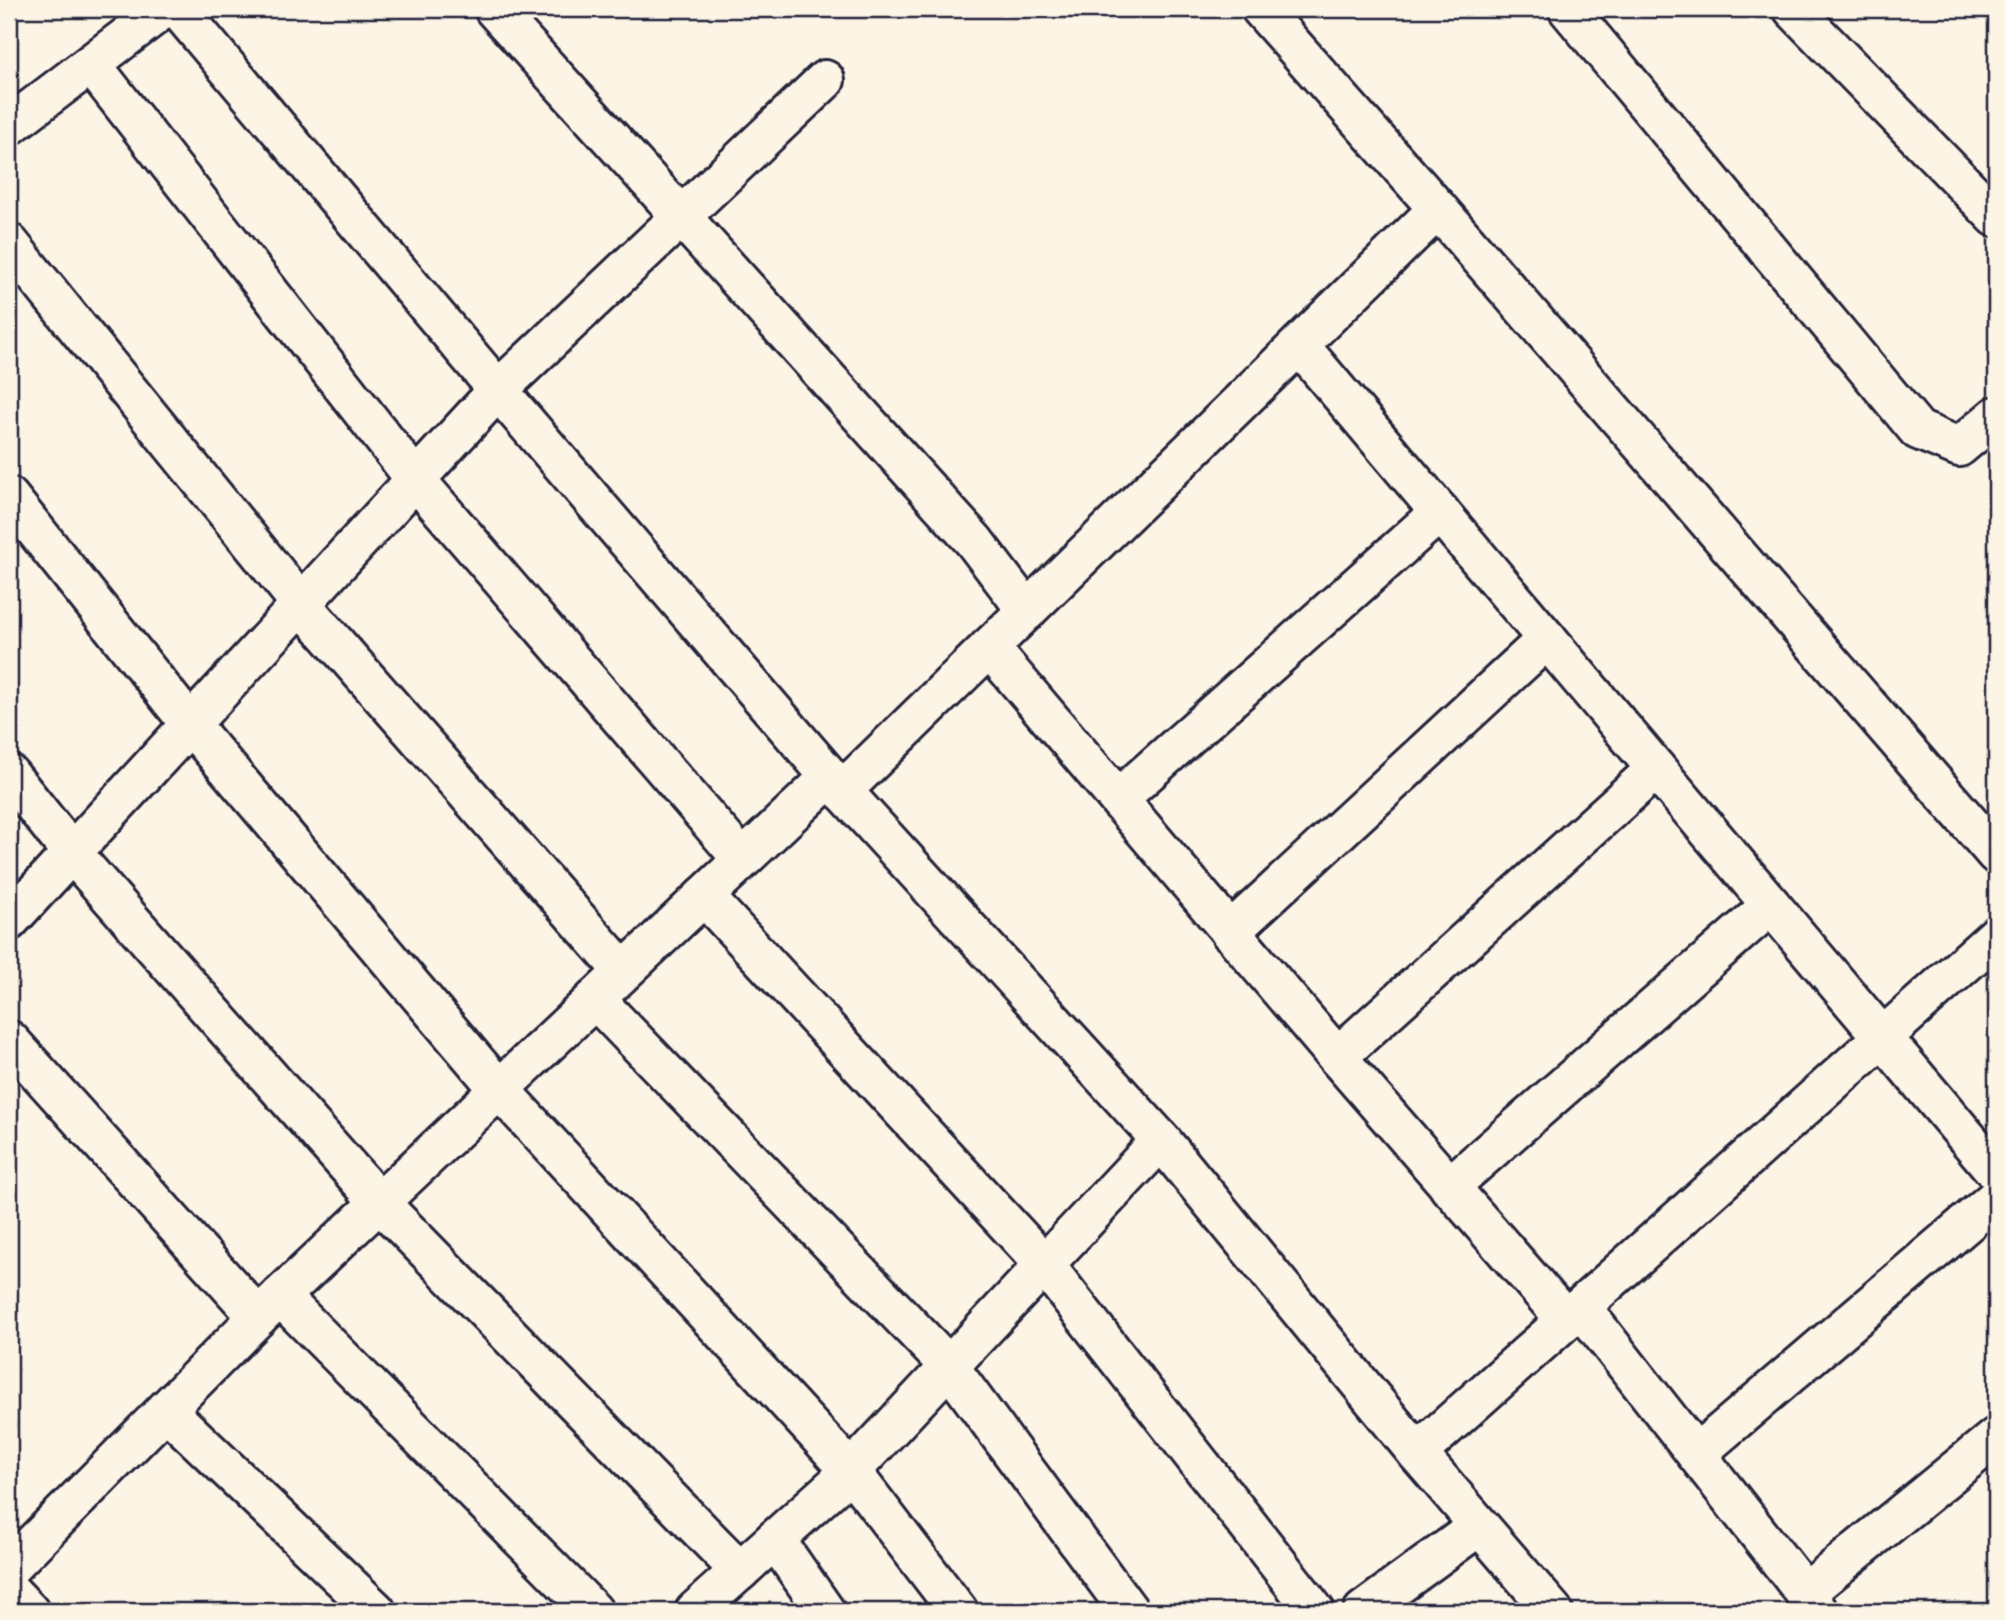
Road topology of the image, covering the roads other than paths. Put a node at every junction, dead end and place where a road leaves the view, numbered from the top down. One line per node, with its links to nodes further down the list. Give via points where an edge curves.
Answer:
1 (163, 9): 7 (street)
2 (178, 9): 15 (street)
3 (494, 9): 11 (street)
4 (1261, 9): 10 (street)
5 (1567, 9): 16 (street, via 1918,430 1959,447)
6 (1793, 9): 12 (street)
7 (91, 64): 9 (street); 17 (street)
8 (825, 80): 11 (street)
9 (9, 126)
10 (1438, 209): 14 (street); 30 (street)
11 (681, 216): 15 (street); 21 (street, via 974,541)
12 (1996, 217)
13 (9, 243): 20 (street)
14 (1299, 345): 19 (street); 21 (street)
15 (498, 390): 17 (street); 27 (street)
16 (1996, 416)
17 (416, 480): 20 (street); 31 (street)
18 (9, 497): 24 (street)
19 (1440, 512): 22 (street); 28 (street)
20 (301, 604): 24 (street); 37 (street)
21 (1027, 611): 23 (street)
22 (1547, 639): 25 (street); 35 (street)
23 (989, 648): 27 (street); 28 (street)
24 (190, 724): 29 (street); 42 (street)
25 (1656, 769): 33 (street); 41 (street)
26 (9, 774): 29 (street)
27 (836, 784): 31 (street); 43 (street)
28 (1118, 799): 35 (street)
29 (71, 852): 34 (street); 47 (street)
30 (1996, 854)
31 (742, 859): 32 (street)
32 (704, 896): 37 (street); 48 (street)
33 (1772, 905): 39 (street); 45 (street)
34 (9, 921)
35 (1230, 932): 41 (street)
36 (1996, 936): 39 (street)
37 (623, 971): 38 (street)
38 (595, 999): 42 (street); 51 (street)
39 (1883, 1037): 44 (street); 50 (street)
40 (9, 1040): 49 (street)
41 (1337, 1058): 45 (street)
42 (499, 1089): 47 (street); 56 (street)
43 (1161, 1140): 48 (street); 54 (street)
44 (1996, 1172)
45 (1449, 1187): 50 (street)
46 (1996, 1198): 55 (street)
47 (379, 1202): 49 (street); 60 (street)
48 (1044, 1264): 51 (street); 70 (street)
49 (269, 1306): 52 (street); 65 (street)
50 (1573, 1313): 54 (street); 55 (street)
51 (948, 1366): 56 (street); 69 (street)
52 (166, 1410): 59 (street); 64 (street)
53 (1996, 1437): 62 (street)
54 (1416, 1453): 57 (street)
55 (1696, 1454): 62 (street)
56 (850, 1471): 58 (street); 68 (street)
57 (1479, 1526): 71 (street); 72 (street)
58 (775, 1539): 60 (street); 67 (street)
59 (9, 1568)
60 (740, 1571): 66 (street)
61 (9, 1590): 63 (street)
62 (1812, 1602)
63 (29, 1611)
64 (376, 1611)
65 (593, 1611)
66 (695, 1611)
67 (825, 1611)
68 (958, 1611)
69 (1129, 1611)
70 (1315, 1611)
71 (1363, 1611)
72 (1553, 1611)

